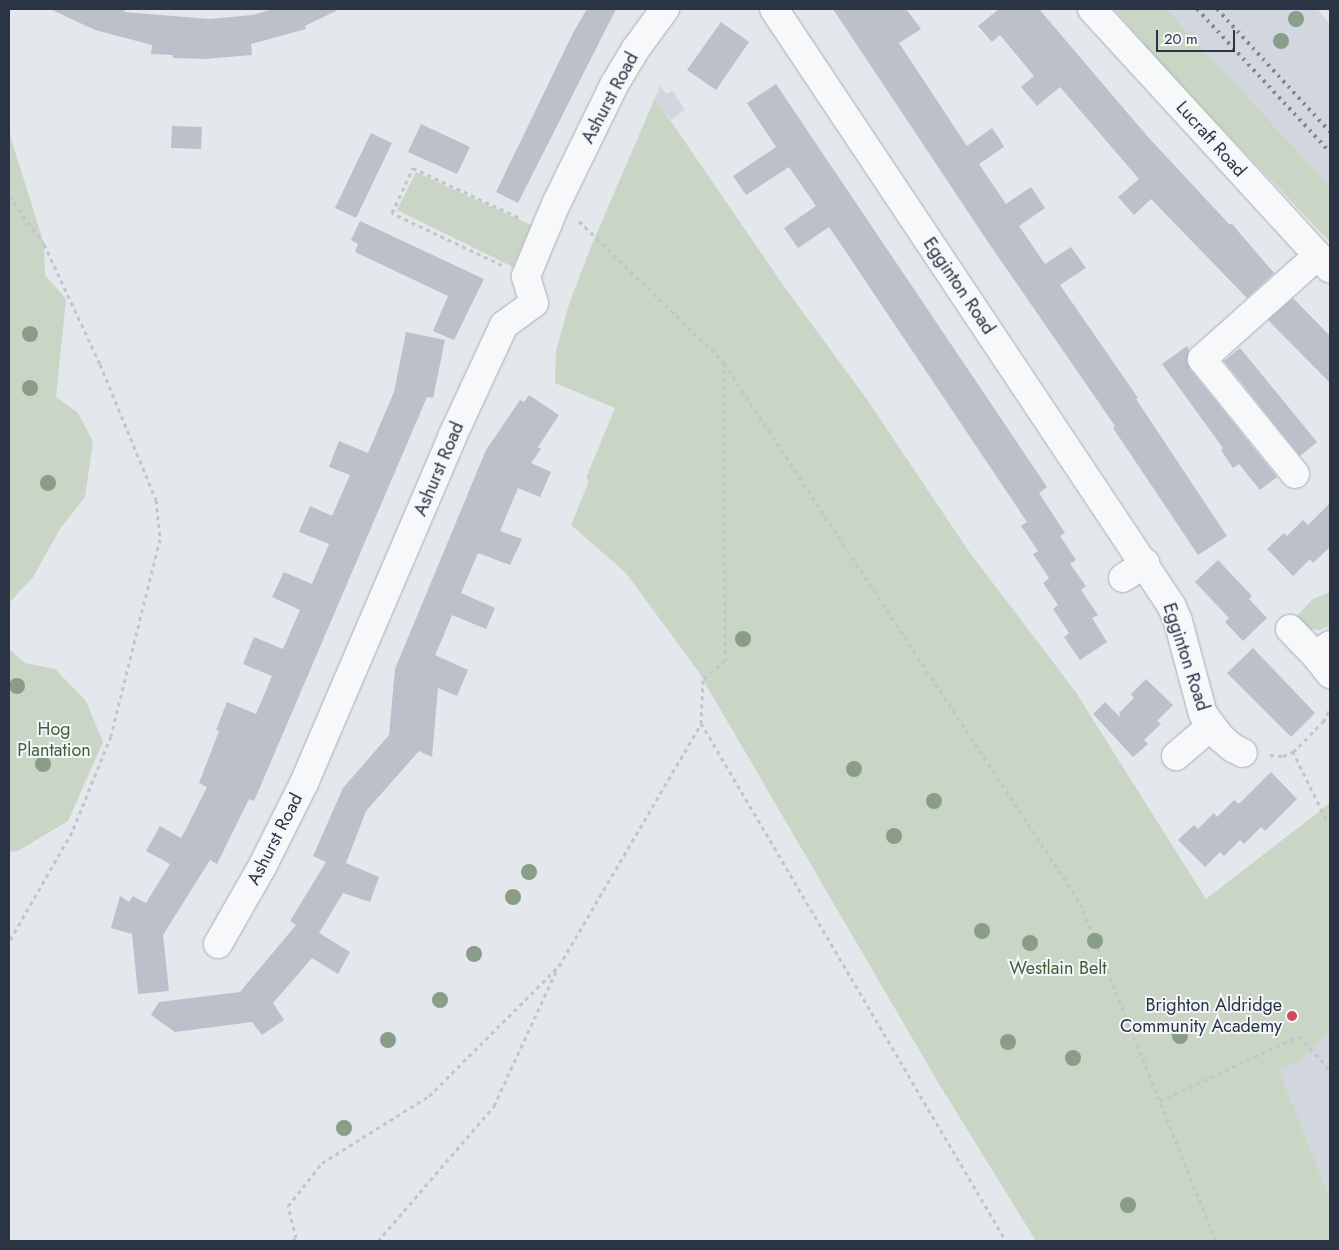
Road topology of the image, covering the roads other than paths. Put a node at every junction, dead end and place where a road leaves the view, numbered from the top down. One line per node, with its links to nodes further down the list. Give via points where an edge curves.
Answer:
1 (665, 9): 13 (street, Ashurst Road, via 614,85 556,204 526,276 534,302 504,325 452,437 304,784)
2 (774, 9): 6 (street, Egginton Road)
3 (1092, 9): 4 (street, Lucraft Road)
4 (1324, 263): 5 (street, via 1202,359)
5 (1295, 474)
6 (1145, 563): 7 (street); 10 (street, Egginton Road, via 1178,621 1199,700)
7 (1123, 578)
8 (1290, 629): 9 (street)
9 (1325, 658)
10 (1211, 726): 11 (street, Egginton Road, via 1227,744); 12 (street, Egginton Road)
11 (1244, 753)
12 (1176, 756)
13 (218, 944)

